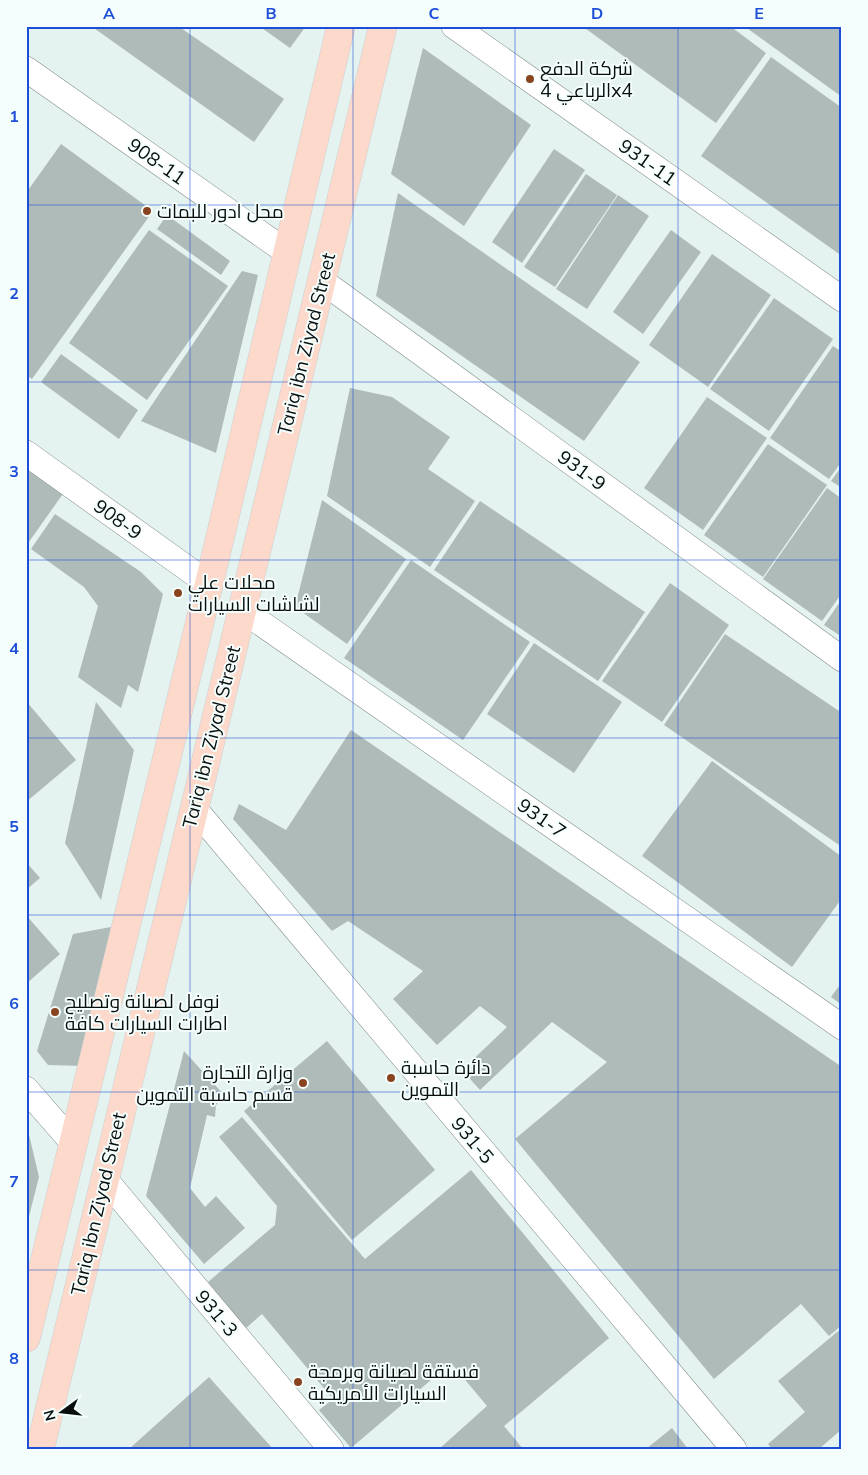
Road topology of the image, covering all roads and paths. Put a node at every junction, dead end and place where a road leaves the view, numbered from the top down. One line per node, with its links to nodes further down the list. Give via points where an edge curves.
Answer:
1 (341, 26): 5 (main road, Tariq ibn Ziyad Street)
2 (383, 26): 6 (main road, Tariq ibn Ziyad Street)
3 (454, 26): 7 (street, 931-11)
4 (26, 69): 5 (street, 908-11)
5 (288, 253): 9 (main road, Tariq ibn Ziyad Street)
6 (322, 281): 10 (main road, Tariq ibn Ziyad Street); 11 (street, 931-9)
7 (842, 299)
8 (26, 453): 9 (street, 908-9)
9 (209, 584): 15 (main road, Tariq ibn Ziyad Street)
10 (242, 610): 12 (main road, Tariq ibn Ziyad Street); 13 (street, 931-7)
11 (842, 659)
12 (194, 808): 16 (main road, Tariq ibn Ziyad Street); 20 (street, 931-5)
13 (842, 1027)
14 (26, 1089): 15 (street)
15 (74, 1143): 17 (main road, Tariq ibn Ziyad Street)
16 (104, 1178): 18 (main road, Tariq ibn Ziyad Street); 19 (street, 931-3)
17 (26, 1338)
18 (40, 1449)
19 (331, 1449)
20 (734, 1449)

